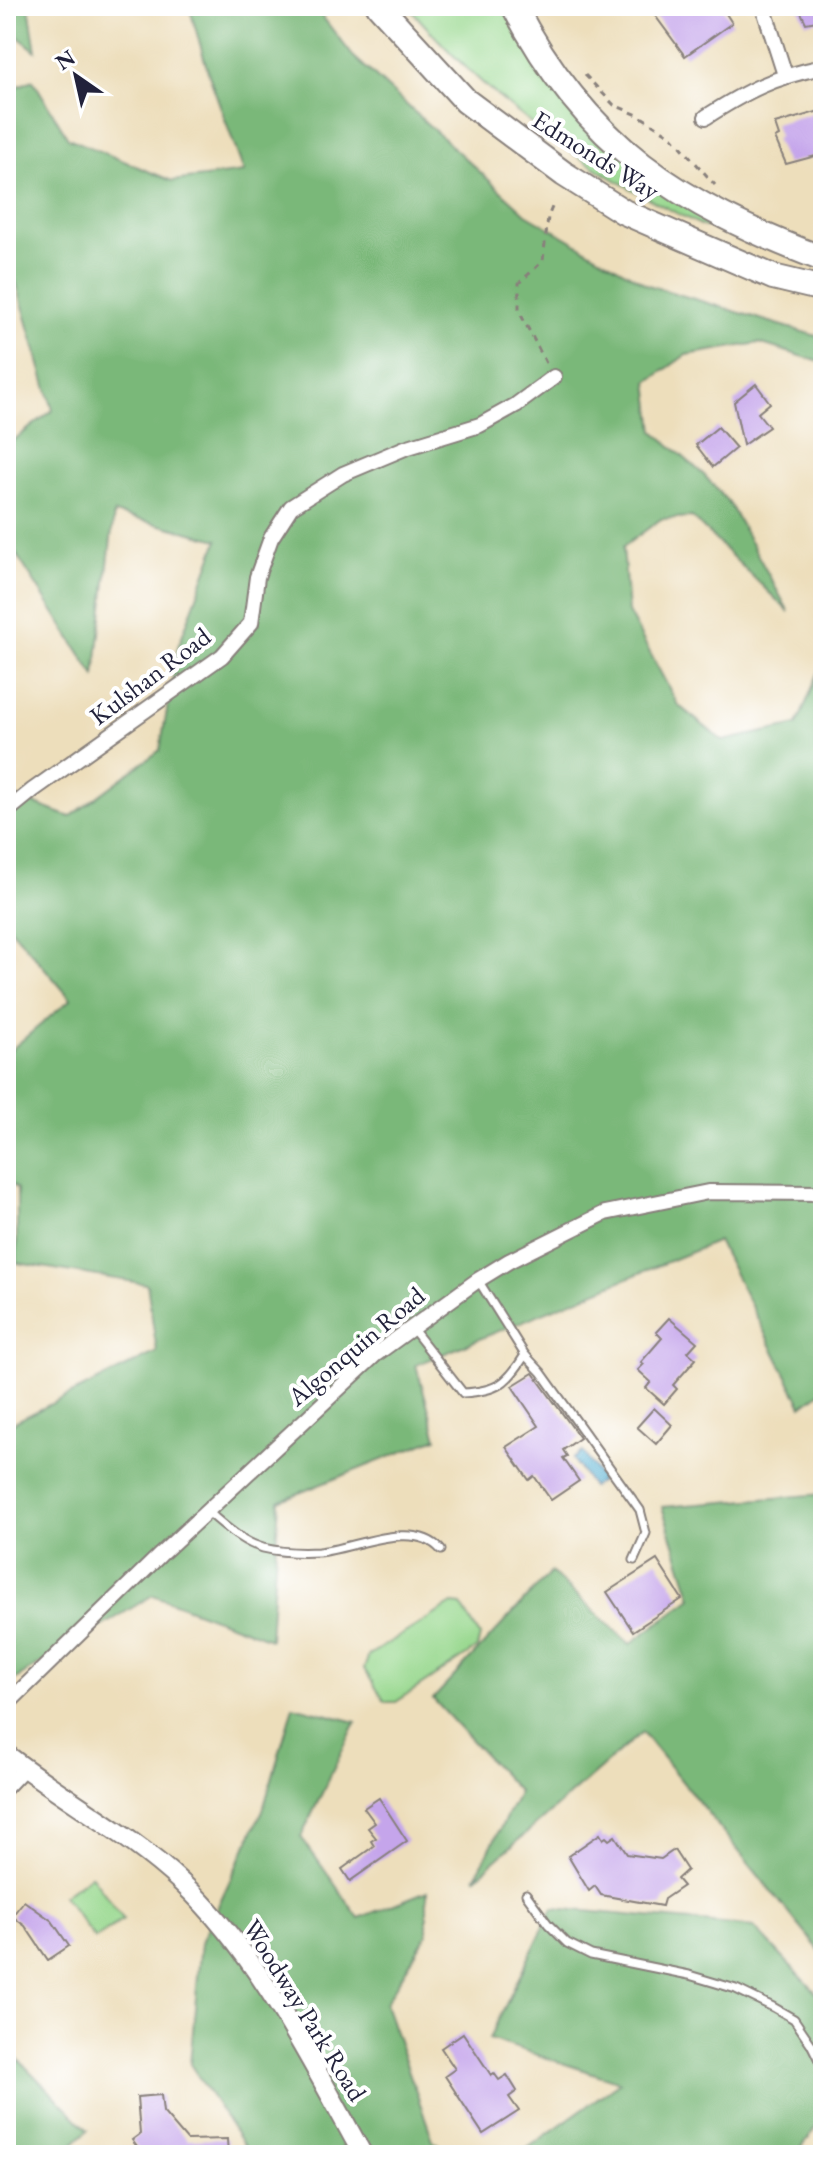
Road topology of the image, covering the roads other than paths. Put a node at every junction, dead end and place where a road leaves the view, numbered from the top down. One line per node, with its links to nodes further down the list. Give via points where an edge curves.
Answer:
1 (379, 6): 8 (main road, Edmonds Way, via 466,101 564,174 624,212 773,277)
2 (514, 6): 7 (main road, Edmonds Way, via 557,80 620,149 707,208)
3 (763, 6): 5 (street)
4 (823, 67): 5 (street)
5 (785, 75): 6 (street)
6 (706, 117)
7 (823, 259)
8 (823, 289)
9 (554, 377): 10 (street, Kulshan Road, via 480,425 353,470 291,507 271,538 257,577 251,623 222,656)
10 (6, 812)
11 (823, 1193): 12 (street, Algonquin Road, via 708,1192 605,1213)
12 (478, 1280): 13 (street, Algonquin Road); 14 (lane)
13 (412, 1328): 14 (lane, via 463,1393 488,1392 511,1378); 15 (street, Algonquin Road, via 376,1354)
14 (525, 1355): 17 (lane, via 640,1510 646,1533)
15 (207, 1511): 16 (lane, via 262,1548 320,1552 403,1536 424,1537); 18 (street, Algonquin Road)
16 (441, 1550)
17 (634, 1560)
18 (6, 1705)
19 (6, 1754): 20 (street, Woodway Park Road)
20 (24, 1768): 21 (street); 24 (street, Woodway Park Road, via 142,1850 201,1901 265,1987)
21 (6, 1787)
22 (526, 1894): 23 (lane, via 567,1943 591,1955 736,1989 794,2019)
23 (823, 2068)
24 (363, 2155)

